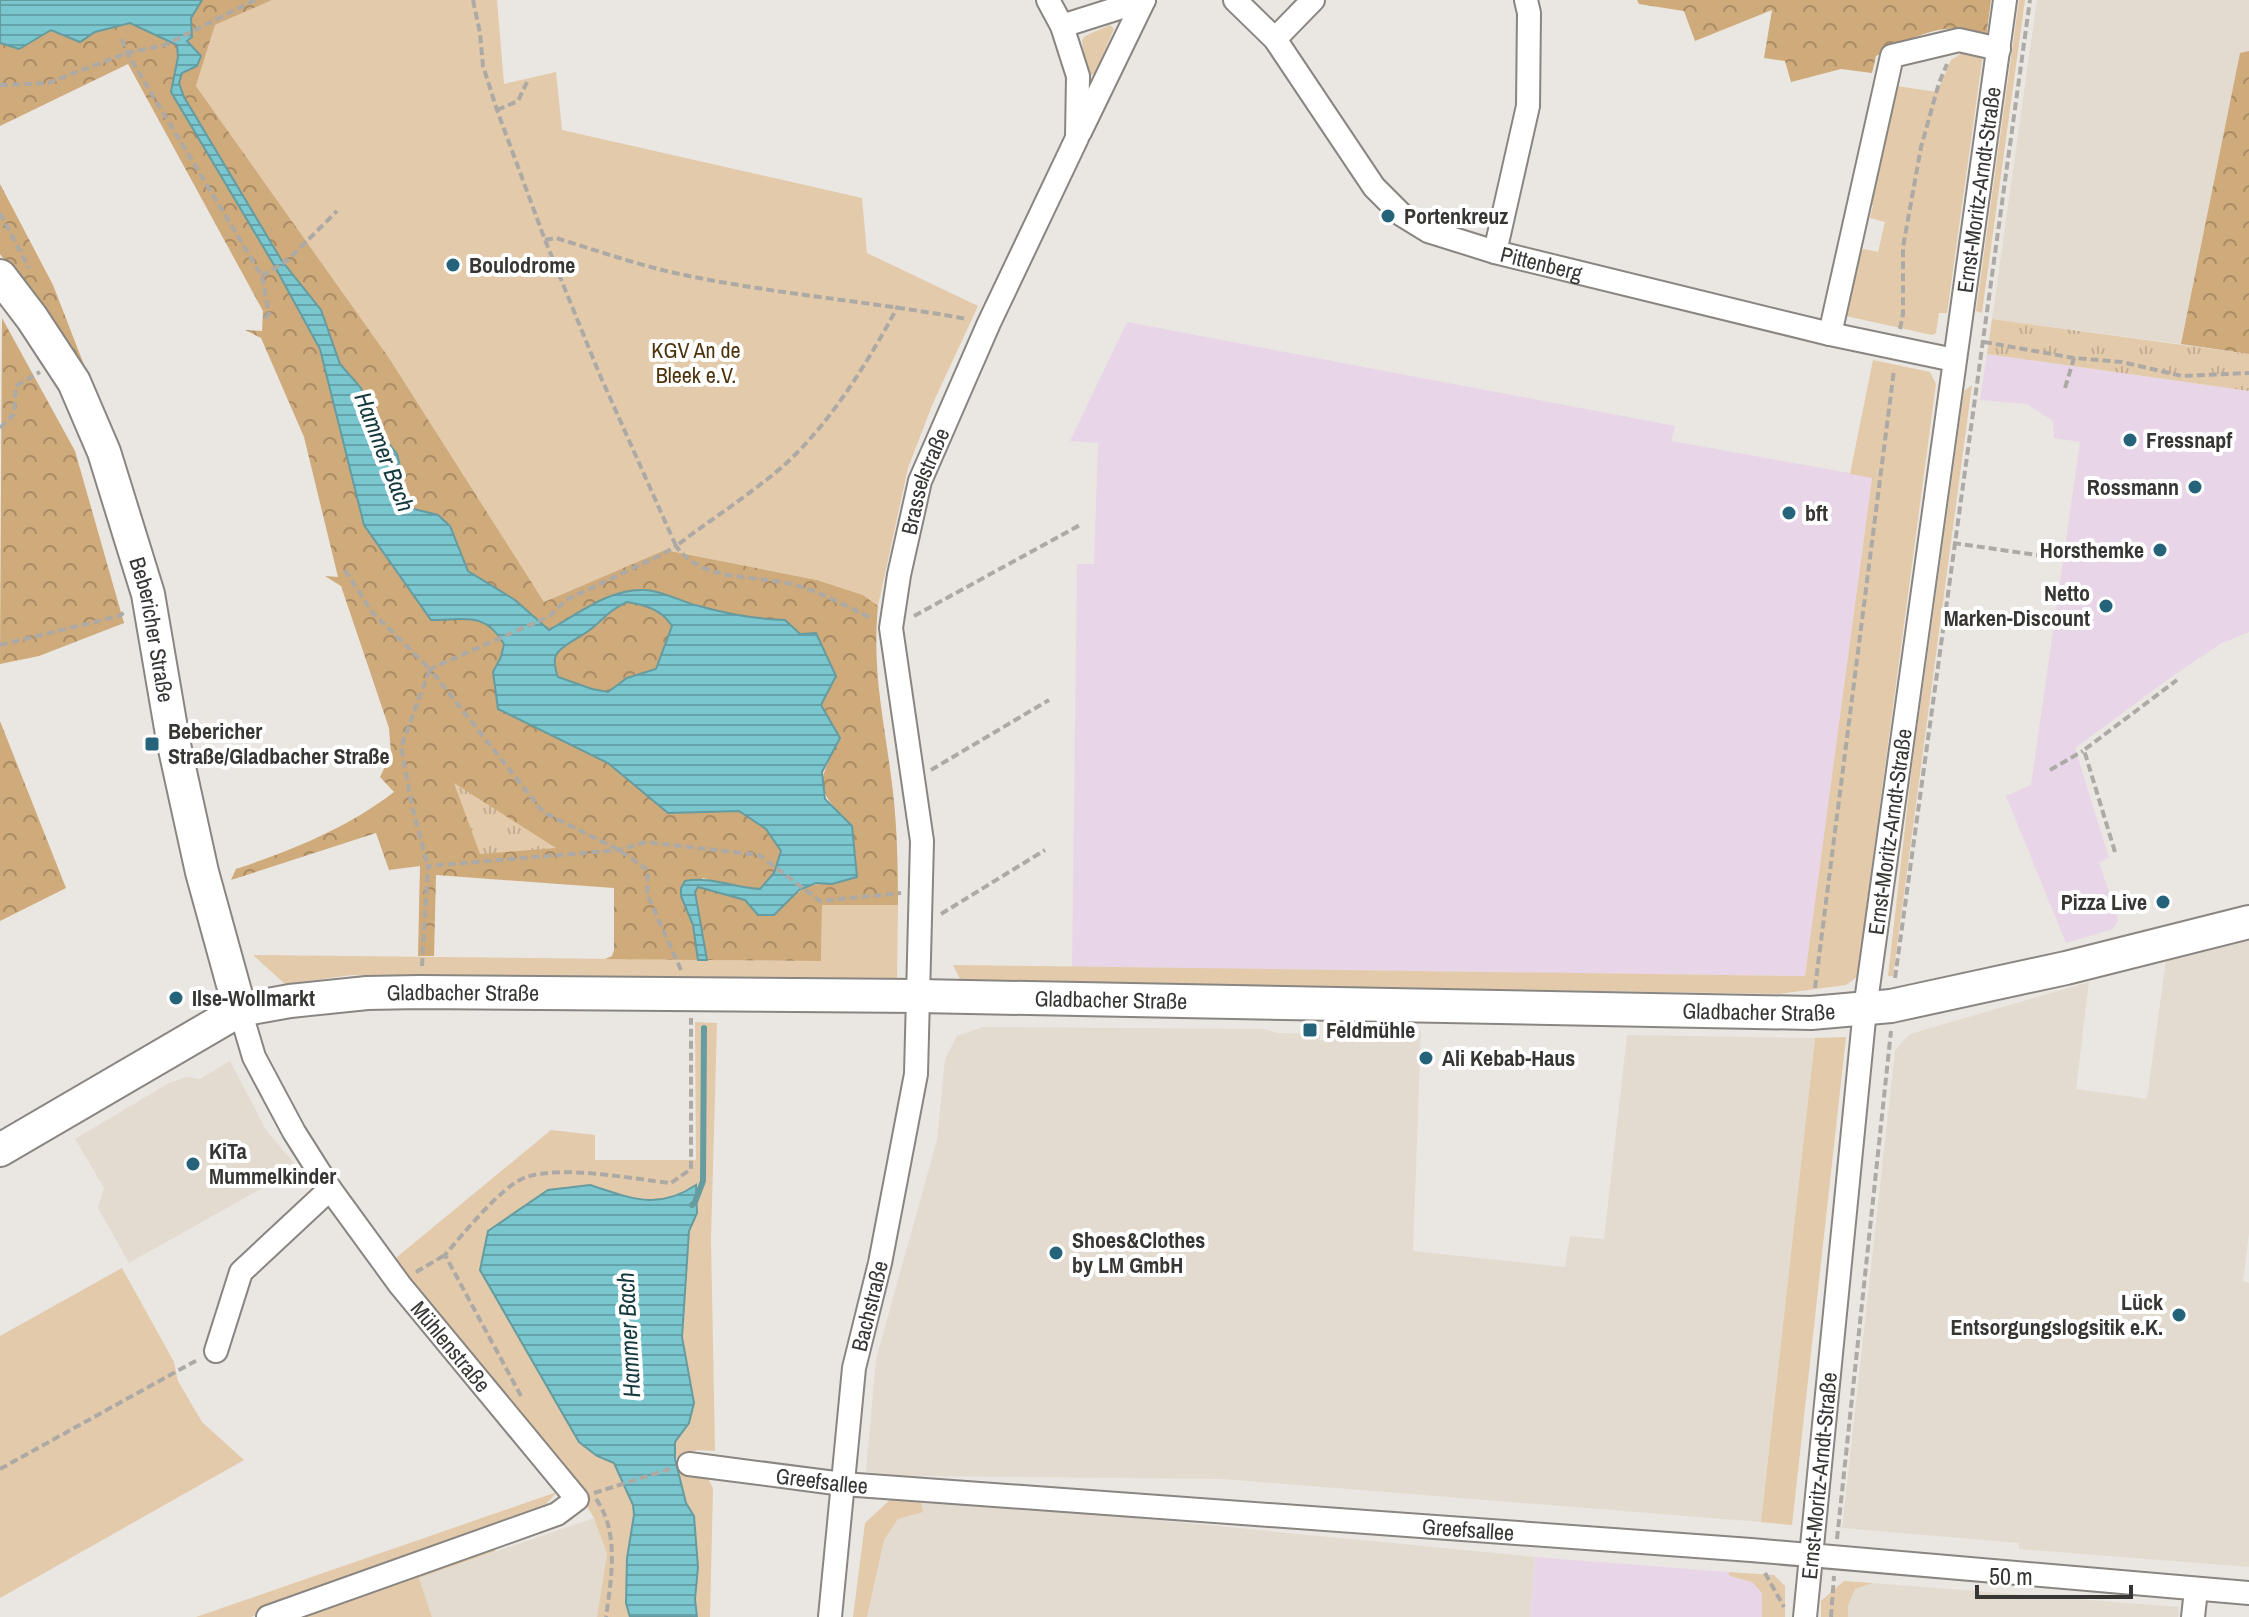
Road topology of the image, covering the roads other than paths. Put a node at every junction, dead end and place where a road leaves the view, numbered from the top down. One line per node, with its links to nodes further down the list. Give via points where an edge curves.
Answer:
1 (1048, 0): 7 (street, Brasselstraße)
2 (1144, 0): 7 (street); 10 (street)
3 (1235, 0): 8 (street, Pittenberg)
4 (1313, 0): 8 (street)
5 (1526, 0): 11 (street, via 1528,106)
6 (2005, 0): 9 (street, Ernst-Moritz-Arndt-Straße)
7 (1062, 26): 10 (street, Brasselstraße, via 1078,76)
8 (1275, 39): 11 (street, Pittenberg, via 1374,187 1402,215 1428,231)
9 (1999, 49): 13 (street, via 1959,40 1892,56); 14 (street, Ernst-Moritz-Arndt-Straße)
10 (1077, 138): 16 (street, Brasselstraße, via 920,481 899,575 891,628 922,841)
11 (1495, 252): 13 (street, Pittenberg)
12 (0, 276): 18 (main road, Bebericher Straße, via 74,382 104,452 148,594 202,872)
13 (1830, 334): 14 (street, Pittenberg)
14 (1954, 360): 17 (street, Ernst-Moritz-Arndt-Straße)
15 (2249, 922): 17 (main road, Gladbacher Straße)
16 (919, 996): 17 (main road, Gladbacher Straße, via 1811,1013); 18 (main road, Gladbacher Straße, via 367,993); 23 (street, Bachstraße, via 916,1074 854,1368)
17 (1878, 1008): 24 (street, Ernst-Moritz-Arndt-Straße)
18 (240, 1010): 19 (main road, Gladbacher Straße); 20 (street, Mühlenstraße, via 254,1057)
19 (0, 1150)
20 (330, 1189): 21 (street, via 241,1272); 27 (street, Mühlenstraße, via 400,1285 577,1499 557,1514)
21 (216, 1351)
22 (689, 1464): 23 (street, Greefsallee)
23 (843, 1484): 24 (street, Greefsallee); 28 (street, Bachstraße)
24 (1812, 1556): 25 (street, Greefsallee); 29 (street, Ernst-Moritz-Arndt-Straße)
25 (2196, 1590): 26 (street, Greefsallee); 30 (street)
26 (2249, 1593)
27 (268, 1617)
28 (830, 1617)
29 (1805, 1617)
30 (2193, 1617)

